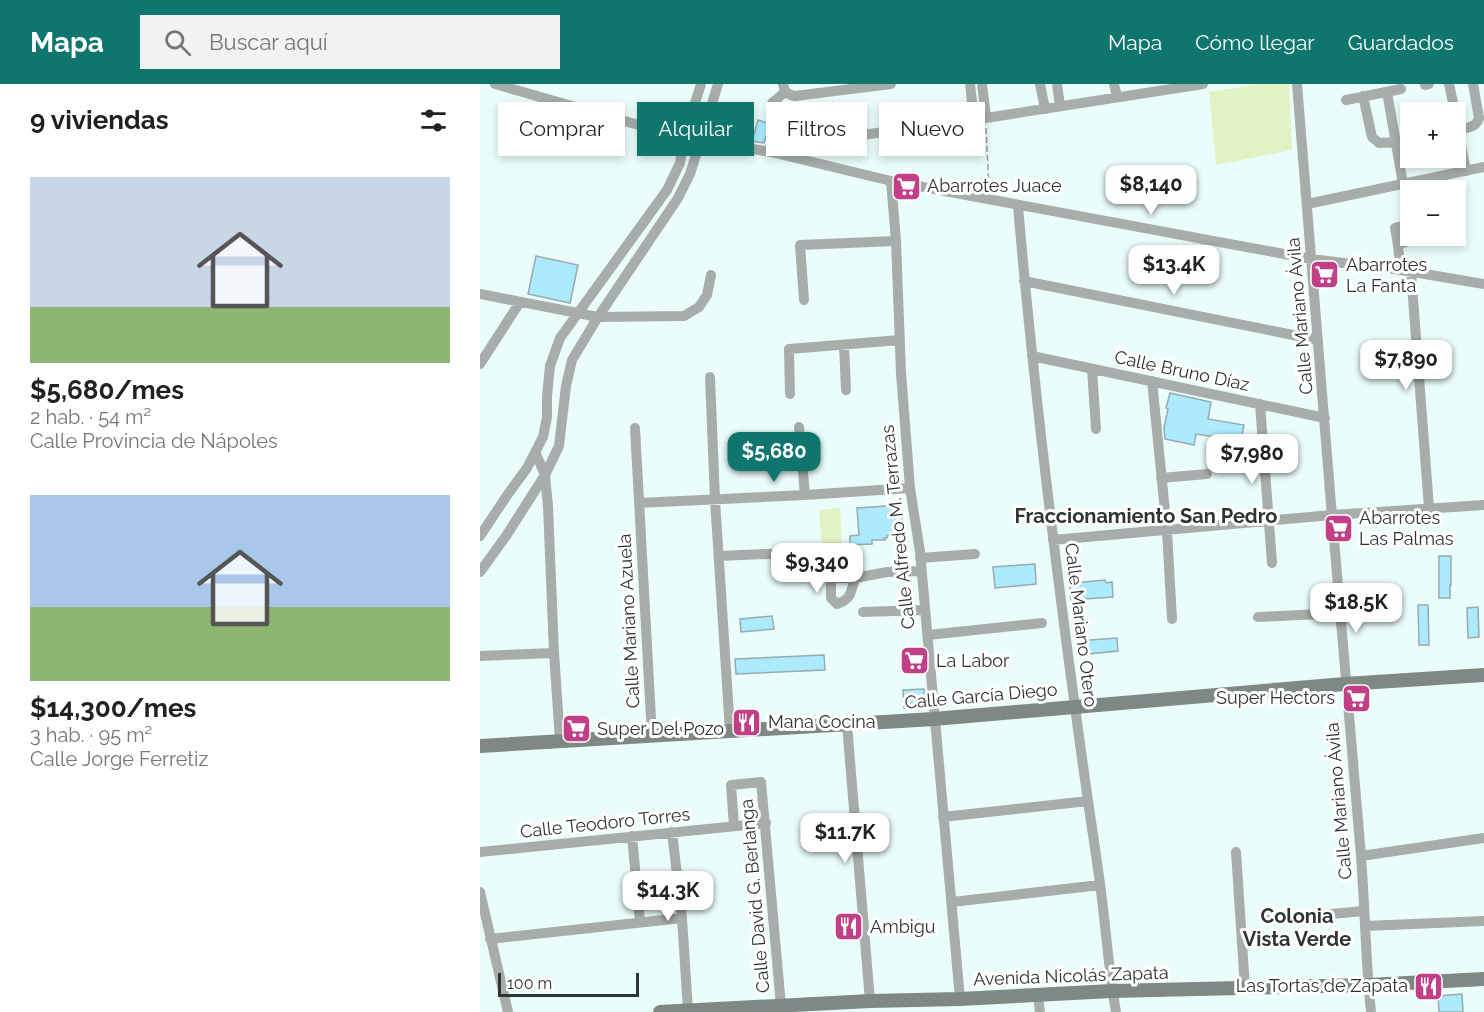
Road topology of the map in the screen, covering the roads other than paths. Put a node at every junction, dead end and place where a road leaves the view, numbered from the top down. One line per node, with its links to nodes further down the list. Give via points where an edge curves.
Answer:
1 (495, 84): 30 (street)
2 (701, 84): 22 (street)
3 (718, 84): 23 (street)
4 (891, 84): 15 (street, via 795,96)
5 (970, 84): 25 (street)
6 (982, 84): 29 (street)
7 (1040, 84): 28 (street)
8 (1057, 84): 27 (street)
9 (1114, 84): 20 (street)
10 (1203, 84): 14 (street)
11 (1297, 84): 45 (street, Calle Mariano Ávila)
12 (1449, 84): 26 (street)
13 (1473, 84): 31 (street, via 1479,118 1473,127)
14 (1189, 85): 16 (street)
15 (784, 88): 24 (street)
16 (1132, 89): 20 (street)
17 (1401, 89): 18 (street)
18 (1387, 92): 19 (street); 32 (street)
19 (1364, 96): 21 (street); 32 (street, via 1372,137 1379,143)
20 (1117, 98): 27 (street)
21 (1346, 100)
22 (695, 102)
23 (712, 102)
24 (773, 102)
25 (972, 102)
26 (1453, 102)
27 (1060, 106): 28 (street)
28 (1045, 109): 29 (street)
29 (986, 118)
30 (637, 125)
31 (1466, 128)
32 (1396, 142): 41 (street)
33 (681, 156): 58 (street, via 667,190)
34 (695, 156): 59 (street, via 678,198)
35 (787, 156): 37 (street)
36 (813, 156): 37 (street)
37 (815, 163): 43 (street)
38 (1484, 167): 40 (street)
39 (1465, 168): 40 (street)
40 (1466, 171): 42 (street)
41 (1402, 180)
42 (1422, 180)
43 (891, 181): 46 (street); 48 (street, Calle Alfredo M. Terrazas)
44 (1400, 185): 45 (street)
45 (1307, 204): 50 (street, Calle Mariano Ávila)
46 (1018, 206): 50 (street); 53 (street, Calle Mariano Otero)
47 (1400, 227): 49 (street, via 1395,228)
48 (896, 241): 56 (street, via 800,245); 60 (street, Calle Alfredo M. Terrazas)
49 (1399, 244): 51 (street)
50 (1311, 260): 51 (street); 61 (street, Calle Mariano Ávila)
51 (1406, 271): 54 (street); 84 (street)
52 (711, 275): 59 (street, via 708,295 699,307 684,316)
53 (1024, 281): 61 (street); 63 (street, Calle Mariano Otero)
54 (1484, 284)
55 (480, 294): 57 (street)
56 (804, 300)
57 (520, 302): 58 (street); 64 (street)
58 (577, 313): 59 (street); 75 (street, via 560,338 550,366 543,437)
59 (598, 317): 77 (street, via 573,360 559,446)
60 (900, 340): 62 (street); 79 (street, Calle Alfredo M. Terrazas)
61 (1318, 340): 71 (street, Calle Mariano Ávila)
62 (844, 345): 68 (street); 69 (street, via 789,349)
63 (1032, 356): 65 (street, Calle Bruno Díaz); 89 (street, Calle Mariano Otero)
64 (480, 364)
65 (1092, 369): 67 (street, Calle Bruno Díaz); 74 (street)
66 (710, 377): 81 (street)
67 (1152, 381): 70 (street, Calle Bruno Díaz); 78 (street)
68 (846, 390)
69 (790, 394)
70 (1260, 404): 71 (street, Calle Bruno Díaz); 86 (street)
71 (1325, 418): 85 (street, Calle Mariano Ávila)
72 (799, 427): 80 (street)
73 (635, 428): 82 (street, Calle Mariano Azuela)
74 (1096, 429)
75 (536, 454): 77 (street); 88 (street)
76 (1207, 474): 78 (street)
77 (545, 475): 96 (street); 105 (street)
78 (1161, 478): 87 (street)
79 (910, 488): 80 (street); 93 (street, Calle Alfredo M. Terrazas)
80 (805, 495): 81 (street)
81 (715, 500): 82 (street); 92 (street)
82 (639, 503): 113 (street, Calle Mariano Azuela)
83 (1484, 505): 84 (street)
84 (1429, 508): 85 (street)
85 (1332, 515): 86 (street); 100 (street, Calle Mariano Ávila)
86 (1269, 521): 87 (street); 94 (street)
87 (1167, 531): 89 (street); 102 (street)
88 (480, 536)
89 (1053, 540): 109 (street, Calle Mariano Otero)
90 (789, 553): 92 (street)
91 (975, 554): 93 (street)
92 (719, 556): 112 (street)
93 (920, 558): 95 (street, Calle Alfredo M. Terrazas)
94 (1272, 563)
95 (922, 571): 97 (street); 98 (street, Calle Alfredo M. Terrazas)
96 (480, 572)
97 (855, 578): 97 (street, via 850,596 837,604 831,598 831,574)
98 (925, 610): 99 (street); 104 (street, Calle Alfredo M. Terrazas)
99 (863, 612)
100 (1340, 613): 101 (street); 108 (street, Calle Mariano Ávila)
101 (1258, 617)
102 (1172, 619)
103 (1042, 623): 104 (street)
104 (928, 635): 110 (street, Calle Alfredo M. Terrazas)
105 (554, 653): 106 (street); 114 (street)
106 (480, 656)
107 (1484, 675): 108 (street, Calle García Diego)
108 (1346, 684): 109 (street, Calle García Diego); 125 (street, Calle Mariano Ávila)
109 (1074, 706): 110 (street, Calle García Diego); 116 (street, Calle Mariano Otero)
110 (934, 719): 111 (street, Calle García Diego); 117 (street, Calle Alfredo M. Terrazas)
111 (847, 725): 112 (street, Calle García Diego); 141 (street)
112 (730, 731): 113 (street, Calle García Diego)
113 (652, 736): 114 (street, Calle García Diego)
114 (560, 741): 115 (street, Calle García Diego)
115 (480, 746)
116 (1088, 801): 117 (street); 126 (street, Calle Mariano Otero)
117 (943, 817): 128 (street, Calle Alfredo M. Terrazas)
118 (766, 823): 119 (street, Calle Teodoro Torres); 119 (street, Calle David G. Berlanga, via 761,782 731,785); 143 (street, Calle David G. Berlanga)
119 (734, 826): 120 (street, Calle Teodoro Torres)
120 (672, 832): 121 (street, Calle Teodoro Torres); 130 (street)
121 (632, 836): 123 (street, Calle Teodoro Torres); 133 (street)
122 (1484, 838): 125 (street)
123 (480, 852)
124 (1236, 852): 138 (street)
125 (1361, 856): 129 (street, Calle Mariano Ávila)
126 (1100, 885): 128 (street); 139 (street, Calle Mariano Otero)
127 (480, 892): 135 (street)
128 (952, 902): 142 (street, Calle Alfredo M. Terrazas)
129 (1364, 911): 131 (street); 134 (street, Calle Mariano Ávila)
130 (682, 918): 133 (street); 145 (street)
131 (1266, 920)
132 (1484, 921): 134 (street)
133 (640, 922): 135 (street)
134 (1365, 926): 137 (street, Calle Mariano Ávila)
135 (490, 939): 147 (street)
136 (1484, 980): 137 (street, Avenida Nicolás Zapata)
137 (1368, 985): 138 (street, Avenida Nicolás Zapata); 152 (street, Calle Mariano Ávila)
138 (1245, 988): 139 (street, Avenida Nicolás Zapata)
139 (1112, 991): 140 (street, Avenida Nicolás Zapata); 151 (street, Calle Mariano Otero)
140 (1038, 995): 142 (street, Avenida Nicolás Zapata); 150 (street)
141 (870, 1001): 142 (street, Avenida Nicolás Zapata); 144 (street, Avenida Nicolás Zapata)
142 (961, 1005)
143 (782, 1006): 144 (street, Avenida Nicolás Zapata); 146 (street, Avenida Nicolás Zapata)
144 (836, 1008)
145 (688, 1010): 146 (street, Avenida Nicolás Zapata); 149 (street, Avenida Nicolás Zapata)
146 (748, 1010)
147 (508, 1012)
148 (660, 1012): 149 (street, Avenida Nicolás Zapata)
149 (672, 1012)
150 (1040, 1012)
151 (1116, 1012)
152 (1371, 1012)

